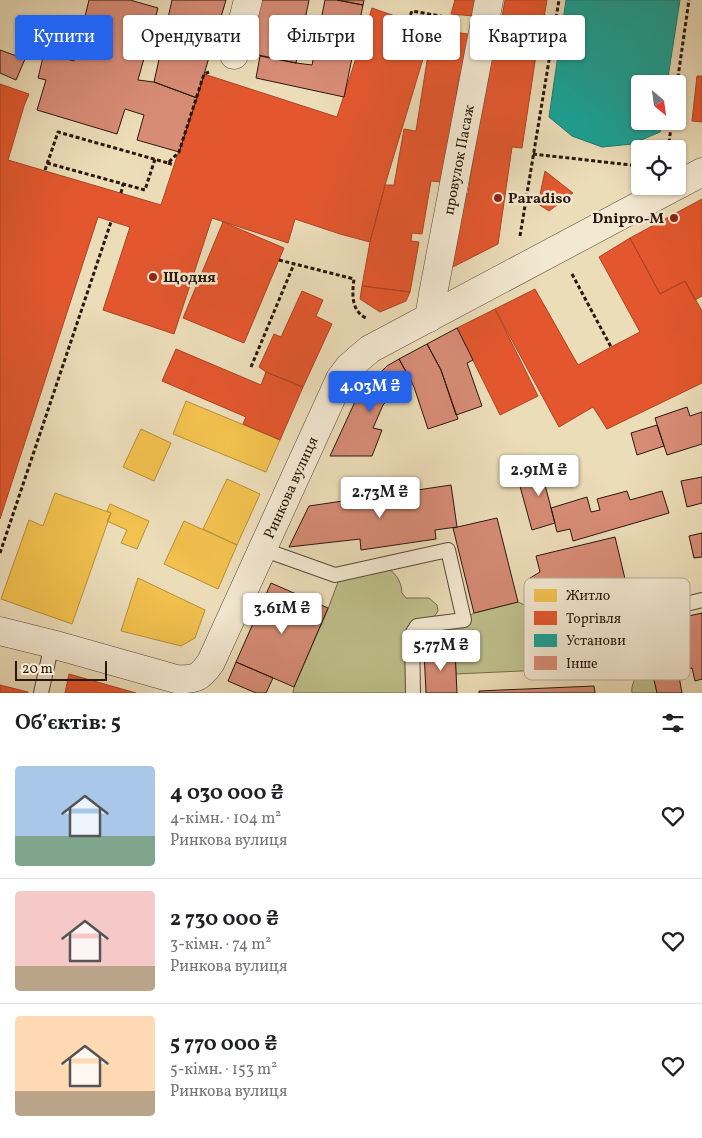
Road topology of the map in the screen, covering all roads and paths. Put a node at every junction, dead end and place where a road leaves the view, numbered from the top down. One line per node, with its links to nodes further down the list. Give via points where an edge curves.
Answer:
1 (248, 0): 5 (street)
2 (559, 0): 7 (path)
3 (689, 0): 10 (path)
4 (487, 12): 6 (path, via 412,11); 28 (street, провулок Пасаж)
5 (244, 15)
6 (410, 15)
7 (557, 15)
8 (230, 60): 14 (path, via 204,74 178,152)
9 (550, 60): 11 (path)
10 (678, 75)
11 (534, 154): 16 (path); 24 (path)
12 (155, 159): 13 (path, via 58,132); 14 (path); 20 (path, via 145,190)
13 (47, 163): 17 (path); 20 (path)
14 (168, 163): 15 (path)
15 (174, 165)
16 (631, 165)
17 (45, 170)
18 (702, 172): 19 (street, Ринкова вулиця)
19 (686, 181)
20 (123, 184): 21 (path)
21 (121, 193)
22 (660, 195): 28 (street, Ринкова вулиця)
23 (111, 222): 33 (path)
24 (519, 238)
25 (279, 260): 26 (path)
26 (294, 264): 29 (path, via 354,279 355,307); 31 (path)
27 (570, 271): 30 (path)
28 (429, 318): 32 (street, Ринкова вулиця, via 370,349 340,379)
29 (372, 321)
30 (611, 347)
31 (250, 366)
32 (262, 549): 35 (street, Ринкова вулиця, via 211,662 204,673 190,680 176,679); 37 (lane, via 335,575 448,550 464,620 417,626 412,634)
33 (0, 553)
34 (0, 631): 35 (street, Ринкова вулиця)
35 (52, 644): 36 (lane)
36 (41, 693)
37 (413, 693)

